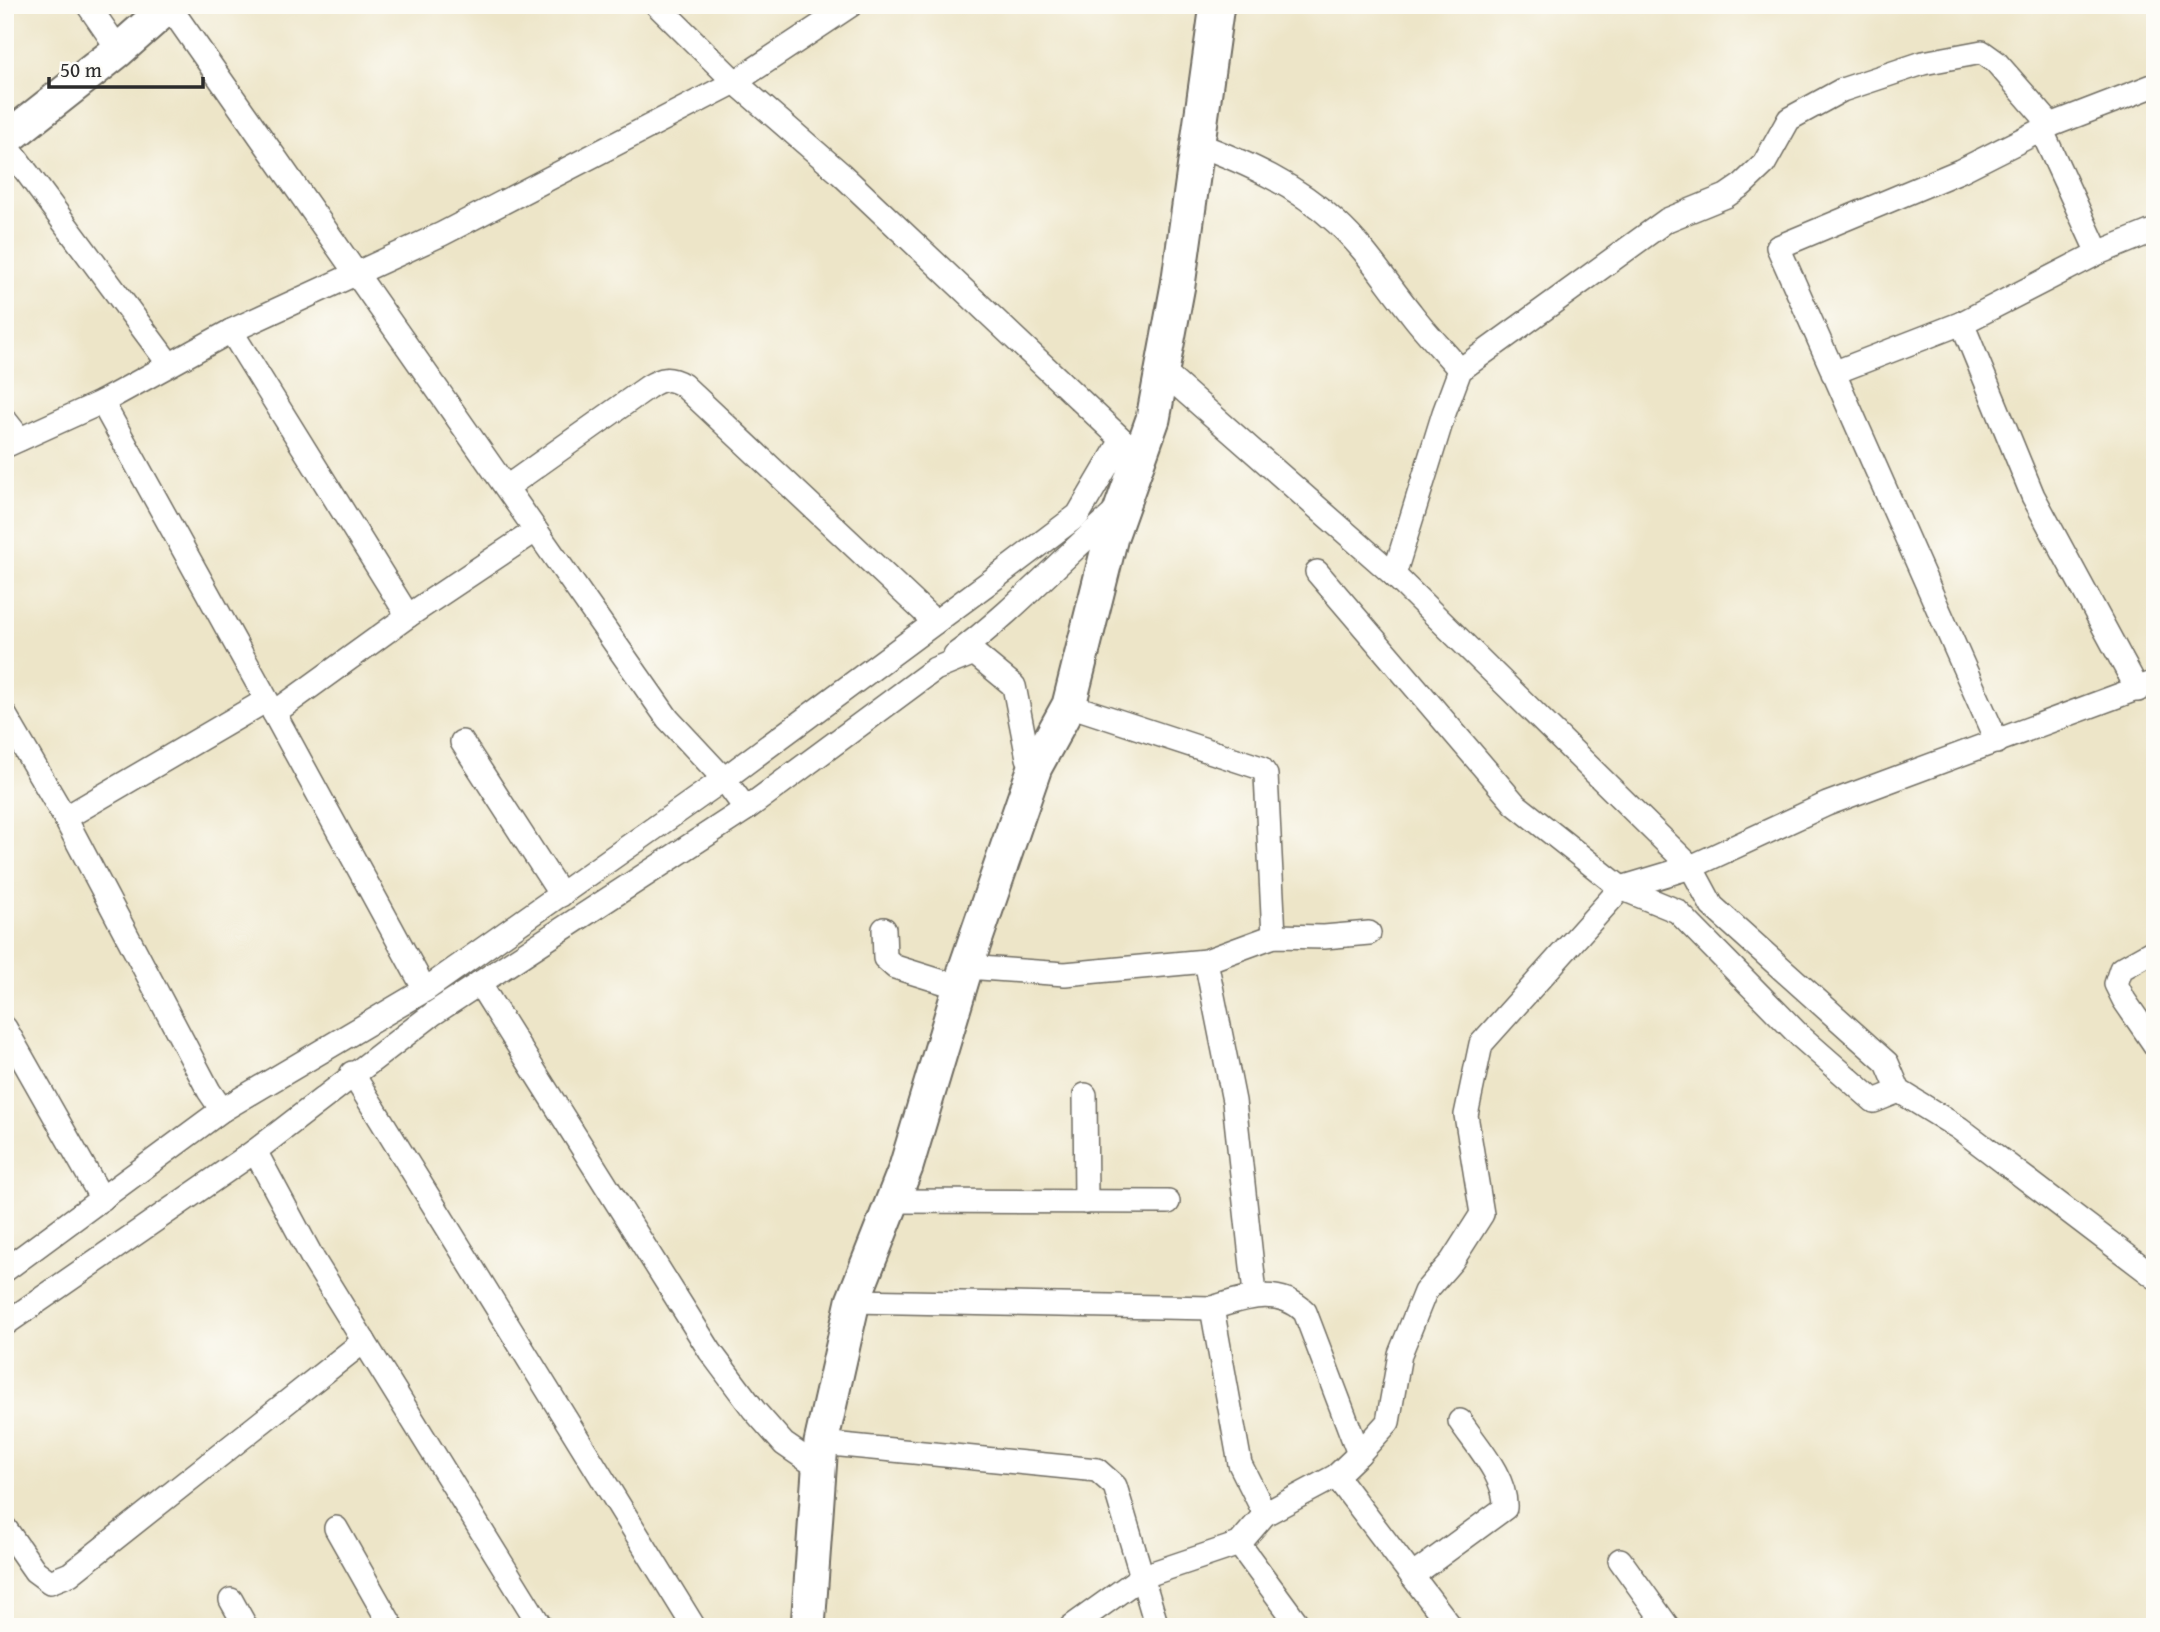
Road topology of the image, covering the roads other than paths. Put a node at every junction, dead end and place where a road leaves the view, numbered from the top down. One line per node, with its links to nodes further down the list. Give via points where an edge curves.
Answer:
1 (88, 5): 6 (street)
2 (657, 5): 7 (street)
3 (851, 5): 7 (street)
4 (1217, 5): 11 (street)
5 (169, 6): 6 (street); 14 (street)
6 (120, 50): 10 (street)
7 (735, 82): 14 (street); 24 (street, via 841,174)
8 (2155, 85): 9 (street)
9 (2046, 128): 13 (street); 18 (street, via 1996,62 1982,52 1923,63 1842,90 1790,119 1763,164 1742,185 1667,220); 20 (street, via 1960,171 1778,247)
10 (5, 141): 17 (street)
11 (1197, 144): 18 (street, via 1254,166 1335,220 1368,254); 19 (street)
12 (2155, 230): 13 (street)
13 (2098, 254): 15 (street)
14 (355, 275): 16 (street); 25 (street)
15 (1962, 323): 20 (street); 33 (street, via 2033,496)
16 (231, 331): 17 (street); 30 (street)
17 (169, 364): 21 (street)
18 (1460, 370): 29 (street)
19 (1162, 371): 24 (street, via 1153,419); 29 (street)
20 (1833, 373): 38 (street)
21 (102, 402): 23 (street); 35 (street)
22 (5, 420): 23 (street)
23 (13, 443)
24 (1131, 448): 26 (street); 31 (street, via 1078,515)
25 (507, 487): 27 (street); 31 (street, via 660,379 672,379)
26 (1122, 506): 32 (street, via 997,624); 34 (street)
27 (535, 531): 30 (street); 40 (street, via 668,719)
28 (1317, 572): 44 (street, via 1515,804)
29 (1394, 575): 43 (street)
30 (408, 616): 35 (street)
31 (935, 622): 40 (street)
32 (935, 669): 39 (street, via 974,653 1014,686 1028,758); 41 (street)
33 (2146, 686): 38 (street)
34 (1069, 705): 39 (street); 48 (street, via 1261,768 1266,775)
35 (269, 707): 42 (street); 53 (street)
36 (5, 715): 42 (street)
37 (462, 742): 45 (street)
38 (1997, 742): 43 (street, via 1827,804)
39 (1035, 767): 51 (street)
40 (724, 779): 41 (street); 45 (street)
41 (746, 809): 52 (street)
42 (65, 818): 59 (street)
43 (1691, 867): 44 (street); 57 (street, via 1712,906 1887,1063)
44 (1621, 888): 57 (street, via 1677,911 1800,1036 1874,1101); 73 (street, via 1481,1044 1466,1115 1482,1214 1452,1261 1425,1292 1400,1354 1388,1422)
45 (561, 895): 53 (street)
46 (884, 929): 51 (street, via 886,958 895,967)
47 (1369, 933): 48 (street)
48 (1274, 936): 50 (street)
49 (2155, 950): 55 (street, via 2122,969 2116,984)
50 (1206, 961): 51 (street, via 1065,974); 67 (street, via 1234,1101)
51 (962, 977): 62 (street)
52 (479, 983): 56 (street); 74 (street, via 710,1351 784,1444)
53 (425, 990): 59 (street)
54 (5, 1028): 61 (street)
55 (2155, 1045)
56 (352, 1073): 60 (street); 87 (street)
57 (1899, 1091): 66 (street, via 1959,1128)
58 (1084, 1095): 63 (street)
59 (222, 1110): 61 (street)
60 (255, 1151): 70 (street); 71 (street, via 313,1259)
61 (102, 1199): 65 (street)
62 (892, 1201): 63 (street); 68 (street)
63 (1086, 1202): 64 (street)
64 (1168, 1202)
65 (5, 1270)
66 (2155, 1277)
67 (1255, 1294): 69 (street); 73 (street, via 1295,1302 1304,1312)
68 (853, 1301): 69 (street); 74 (street)
69 (1212, 1308): 76 (street, via 1240,1464)
70 (5, 1324)
71 (364, 1340): 77 (street, via 70,1574 50,1582 35,1571); 86 (street)
72 (1460, 1421): 81 (street, via 1499,1481 1505,1508)
73 (1359, 1454): 75 (street)
74 (820, 1456): 82 (street, via 1097,1470 1115,1486); 88 (street)
75 (1336, 1476): 76 (street); 81 (street)
76 (1265, 1514): 79 (street)
77 (5, 1528)
78 (336, 1528): 85 (street)
79 (1239, 1544): 82 (street); 91 (street)
80 (1620, 1560): 93 (street)
81 (1412, 1576): 92 (street)
82 (1141, 1577): 89 (street); 90 (street)
83 (231, 1600): 84 (street)
84 (246, 1627)
85 (392, 1627)
86 (541, 1627)
87 (694, 1627)
88 (808, 1627)
89 (1070, 1627)
90 (1157, 1627)
91 (1300, 1627)
92 (1451, 1627)
93 (1668, 1627)

